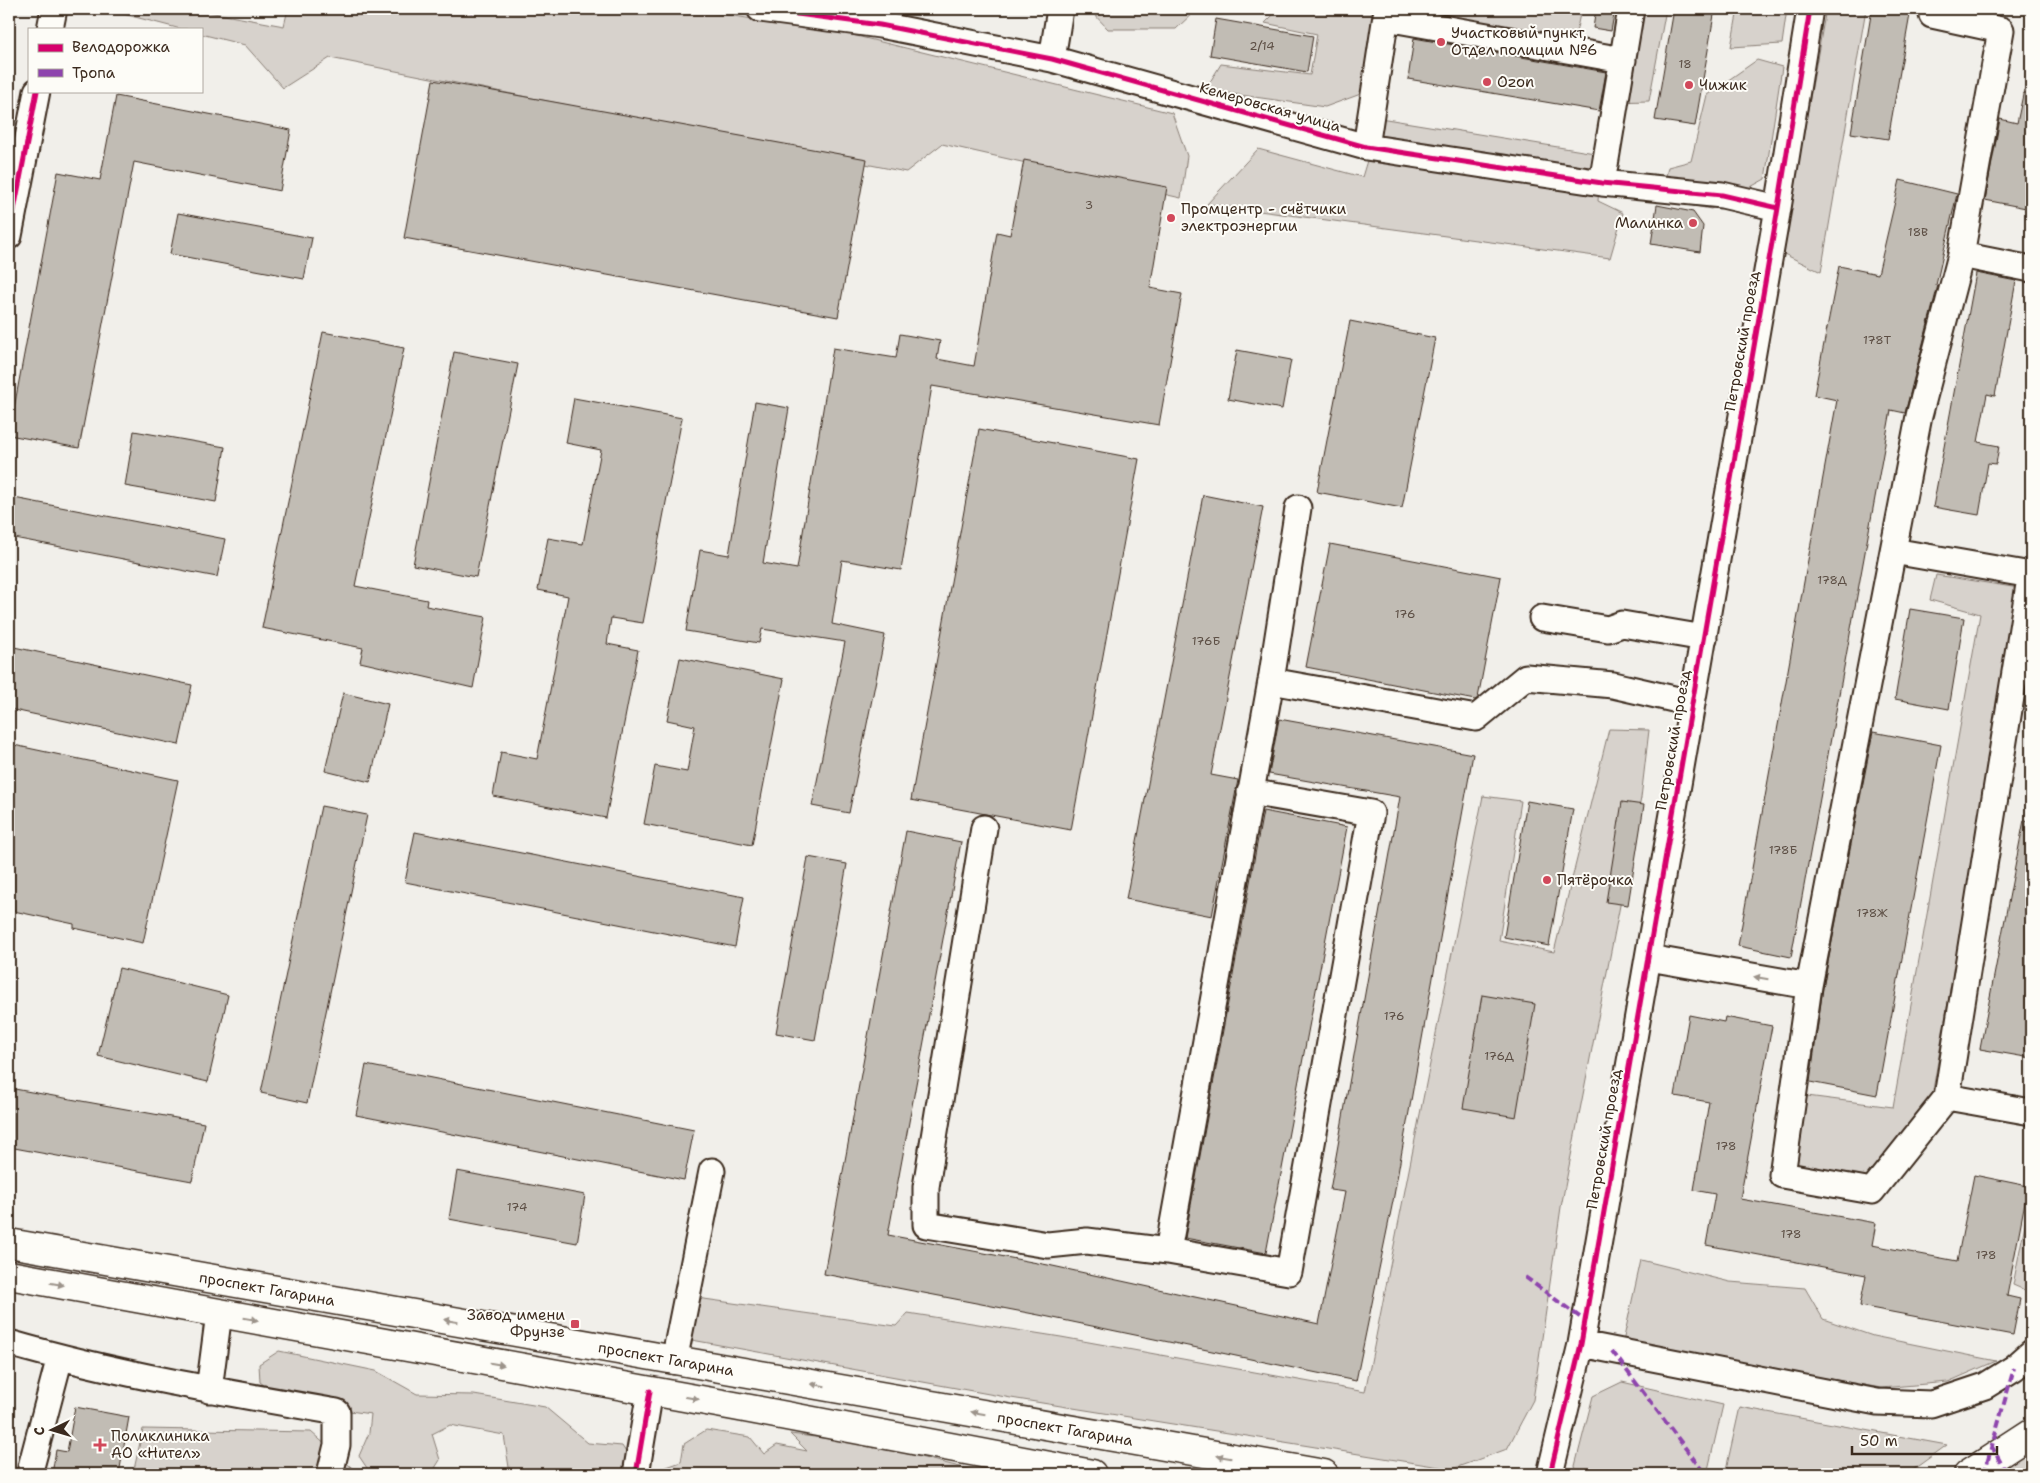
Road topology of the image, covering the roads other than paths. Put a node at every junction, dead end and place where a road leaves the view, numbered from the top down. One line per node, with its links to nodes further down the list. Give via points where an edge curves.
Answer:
1 (54, 9): 8 (street)
2 (760, 9): 9 (street, Кемеровская улица, via 880,25)
3 (1060, 9): 9 (street)
4 (1631, 9): 10 (street)
5 (1810, 9): 14 (street, Петровский проезд)
6 (1933, 9): 16 (street, via 1932,15 2001,30)
7 (1387, 13): 10 (street); 12 (street)
8 (50, 28)
9 (1052, 59): 12 (street, Кемеровская улица)
10 (1623, 60): 13 (street)
11 (38, 92): 15 (street)
12 (1366, 147): 13 (street, Кемеровская улица)
13 (1602, 183): 14 (street, Кемеровская улица, via 1722,195)
14 (1778, 208): 22 (street, Петровский проезд)
15 (9, 236)
16 (1961, 255): 17 (street); 19 (street, via 1919,416)
17 (2031, 269)
18 (1298, 508): 23 (street)
19 (1893, 551): 20 (street); 28 (street)
20 (2031, 574): 29 (street)
21 (1542, 618): 22 (street, via 1608,629 1622,624)
22 (1704, 638): 24 (street, Петровский проезд)
23 (1270, 681): 24 (street, via 1476,718 1526,677 1613,685); 25 (street)
24 (1691, 703): 27 (street, Петровский проезд)
25 (1250, 792): 33 (street); 33 (street, via 1371,813 1289,1272)
26 (984, 828): 33 (street, via 926,1187 926,1225 1048,1245 1087,1241)
27 (1649, 958): 28 (street, one-way to 27); 37 (street, Петровский проезд)
28 (1809, 986): 29 (street, via 1782,1175 1872,1191)
29 (1947, 1097): 30 (street)
30 (2031, 1112)
31 (712, 1170): 40 (street)
32 (9, 1243): 40 (main road, проспект Гагарина, one-way to 32)
33 (1168, 1251)
34 (9, 1276): 35 (main road, one-way to 35)
35 (219, 1313): 41 (street); 42 (main road, one-way to 42)
36 (9, 1343): 39 (street)
37 (1581, 1344): 38 (street, via 1877,1402 1931,1404 1985,1386); 49 (street, Петровский проезд)
38 (2031, 1353)
39 (60, 1358): 41 (street); 44 (street)
40 (674, 1361): 48 (main road, проспект Гагарина, one-way to 40)
41 (209, 1390): 45 (street, via 337,1412 337,1445)
42 (650, 1391): 46 (street); 47 (main road, one-way to 47)
43 (2031, 1433): 50 (main road)
44 (31, 1467)
45 (330, 1474)
46 (636, 1474)
47 (1092, 1474)
48 (1324, 1474)
49 (1550, 1474)
50 (1968, 1474)

